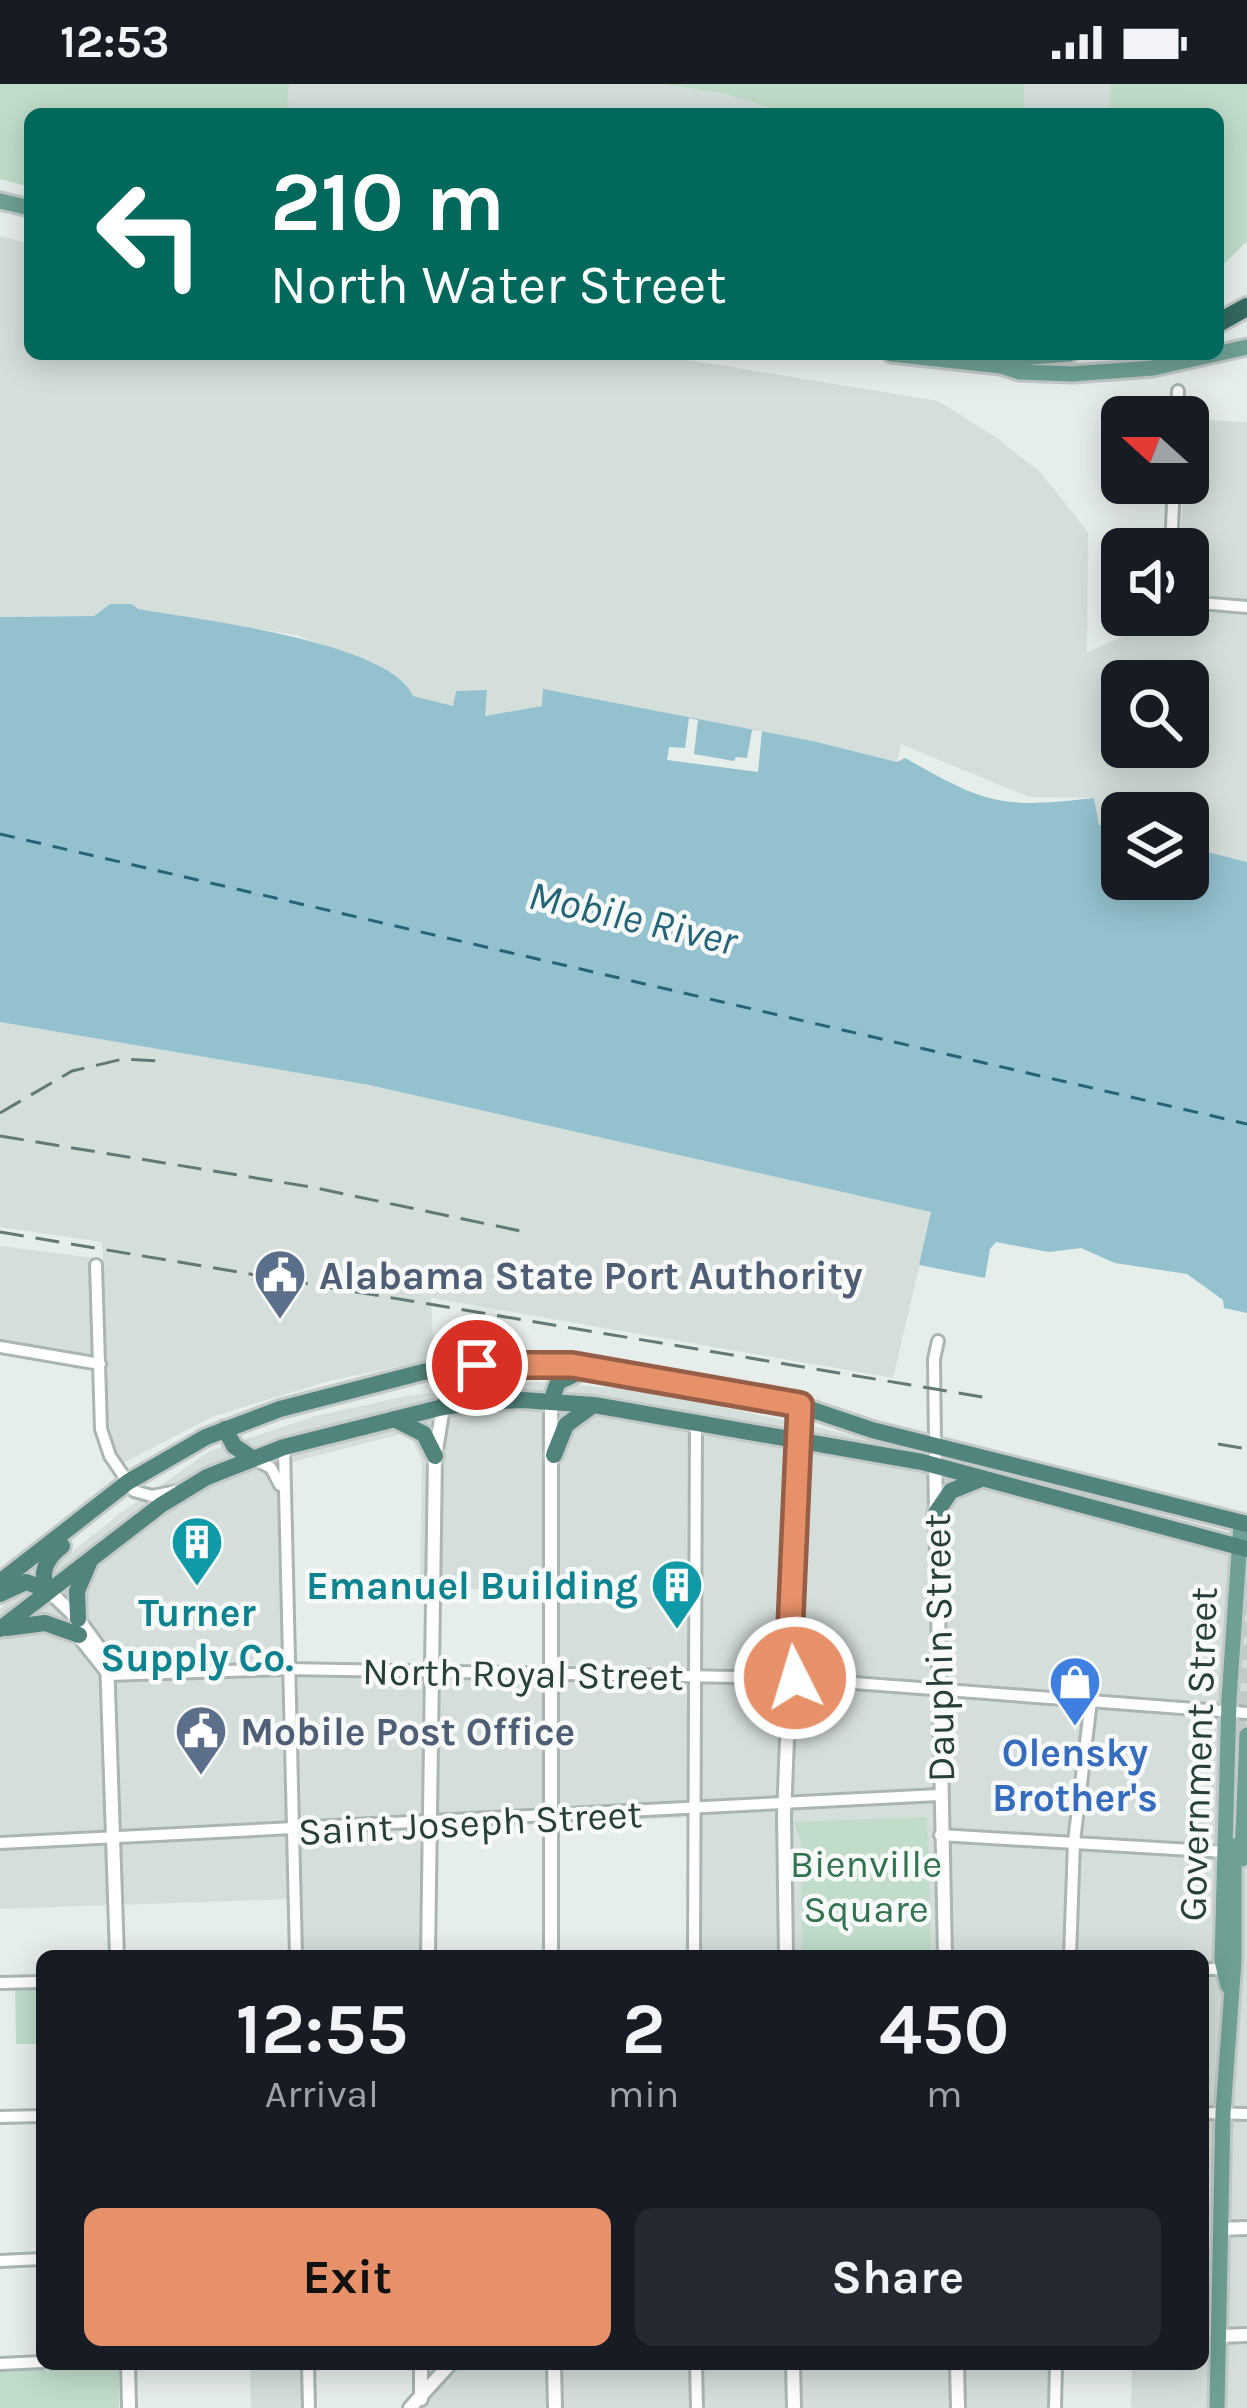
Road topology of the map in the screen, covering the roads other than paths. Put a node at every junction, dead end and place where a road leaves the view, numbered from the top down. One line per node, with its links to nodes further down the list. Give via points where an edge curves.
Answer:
1 (946, 360): 4 (main road)
2 (1014, 360): 4 (main road)
3 (1194, 360): 4 (main road, via 1103,373)
4 (1001, 366)
5 (1178, 391): 6 (street)
6 (1178, 396)
7 (1209, 604): 8 (street)
8 (1247, 607)
9 (96, 1265): 13 (street)
10 (938, 1341): 24 (street, Dauphin Street)
11 (0, 1347): 13 (street)
12 (514, 1363): 14 (highway); 15 (highway, via 423,1372); 16 (highway, via 545,1375); 19 (highway, via 462,1379)
13 (100, 1364): 31 (street, via 104,1442)
14 (595, 1368): 16 (highway, via 566,1376); 18 (highway)
15 (329, 1396): 22 (highway); 25 (highway, via 331,1426)
16 (551, 1401): 17 (highway); 19 (highway); 26 (street)
17 (594, 1405): 21 (highway); 26 (highway, via 566,1425)
18 (800, 1405): 23 (street); 24 (highway)
19 (443, 1407): 20 (highway); 27 (street)
20 (393, 1419): 25 (highway); 27 (highway, via 424,1434)
21 (696, 1423): 23 (highway); 47 (street)
22 (225, 1429): 28 (highway); 31 (highway)
23 (797, 1439): 29 (highway); 48 (street)
24 (935, 1445): 29 (street, Dauphin Street); 35 (highway)
25 (284, 1447): 28 (highway); 33 (street)
26 (554, 1454): 46 (street)
27 (435, 1456): 44 (street)
28 (252, 1458): 32 (highway); 33 (street, via 276,1473)
29 (935, 1465): 30 (highway); 34 (street, Dauphin Street)
30 (983, 1478): 34 (highway, via 953,1490); 36 (highway)
31 (120, 1488): 32 (street, via 148,1496); 38 (highway); 39 (highway, via 48,1560)
32 (186, 1489): 37 (highway)
33 (282, 1494): 43 (street)
34 (936, 1513): 49 (street, Dauphin Street)
35 (1244, 1524): 36 (main road, Government Street)
36 (1243, 1548): 51 (main road, Government Street)
37 (91, 1558): 39 (highway); 41 (highway, via 77,1592)
38 (0, 1582)
39 (49, 1591): 40 (highway, via 26,1582); 41 (street); 42 (highway)
40 (0, 1594)
41 (78, 1628): 42 (highway); 45 (street)
42 (0, 1630)
43 (287, 1670): 44 (street, North Royal Street); 45 (street, North Royal Street); 58 (street)
44 (431, 1671): 46 (street, North Royal Street); 57 (street)
45 (109, 1675): 60 (street)
46 (553, 1675): 47 (street, North Royal Street); 56 (street)
47 (696, 1676): 48 (street, North Royal Street); 55 (street)
48 (788, 1678): 49 (street, North Royal Street); 54 (street)
49 (937, 1689): 50 (street, North Royal Street); 53 (street, Dauphin Street)
50 (1091, 1701): 51 (street, North Royal Street); 61 (street)
51 (1238, 1712): 63 (main road, Government Street)
52 (1242, 1732): 63 (main road, Government Street); 73 (main road, Government Street)
53 (939, 1796): 54 (street, Saint Joseph Street); 59 (street, Dauphin Street)
54 (785, 1804): 55 (street, Saint Joseph Street); 69 (street)
55 (695, 1810): 56 (street, Saint Joseph Street); 68 (street)
56 (551, 1818): 57 (street, Saint Joseph Street); 67 (street)
57 (429, 1823): 58 (street, Saint Joseph Street); 66 (street)
58 (292, 1830): 60 (street, Saint Joseph Street); 65 (street)
59 (940, 1835): 61 (street); 70 (street, Dauphin Street)
60 (115, 1838): 62 (street, Saint Joseph Street); 64 (street)
61 (1075, 1842): 63 (street); 71 (street)
62 (0, 1843)
63 (1230, 1849): 73 (main road, Government Street)
64 (117, 1950)
65 (296, 1950)
66 (428, 1950)
67 (550, 1950)
68 (694, 1950)
69 (785, 1950)
70 (945, 1950)
71 (1070, 1950)
72 (1209, 1971): 73 (street)
73 (1230, 1978): 77 (main road, Government Street)
74 (36, 1982): 75 (street)
75 (0, 1983)
76 (1209, 2113): 77 (street)
77 (1223, 2113): 78 (street); 82 (main road, Government Street)
78 (1247, 2114)
79 (36, 2116): 80 (street)
80 (0, 2117)
81 (1247, 2228): 82 (street)
82 (1212, 2229): 86 (main road, Government Street)
83 (36, 2259): 84 (street)
84 (0, 2261)
85 (1247, 2336): 86 (street)
86 (1211, 2337): 107 (main road, Government Street)
87 (36, 2362): 88 (street)
88 (0, 2364)
89 (128, 2370): 99 (street)
90 (308, 2370): 100 (street)
91 (421, 2370): 98 (street)
92 (445, 2370): 98 (street)
93 (554, 2370): 102 (street)
94 (695, 2370): 103 (street)
95 (793, 2370): 104 (street)
96 (957, 2370): 105 (street)
97 (1056, 2370): 106 (street)
98 (421, 2402): 101 (street)
99 (129, 2408)
100 (310, 2408)
101 (410, 2408)
102 (555, 2408)
103 (697, 2408)
104 (794, 2408)
105 (958, 2408)
106 (1054, 2408)
107 (1217, 2408)

